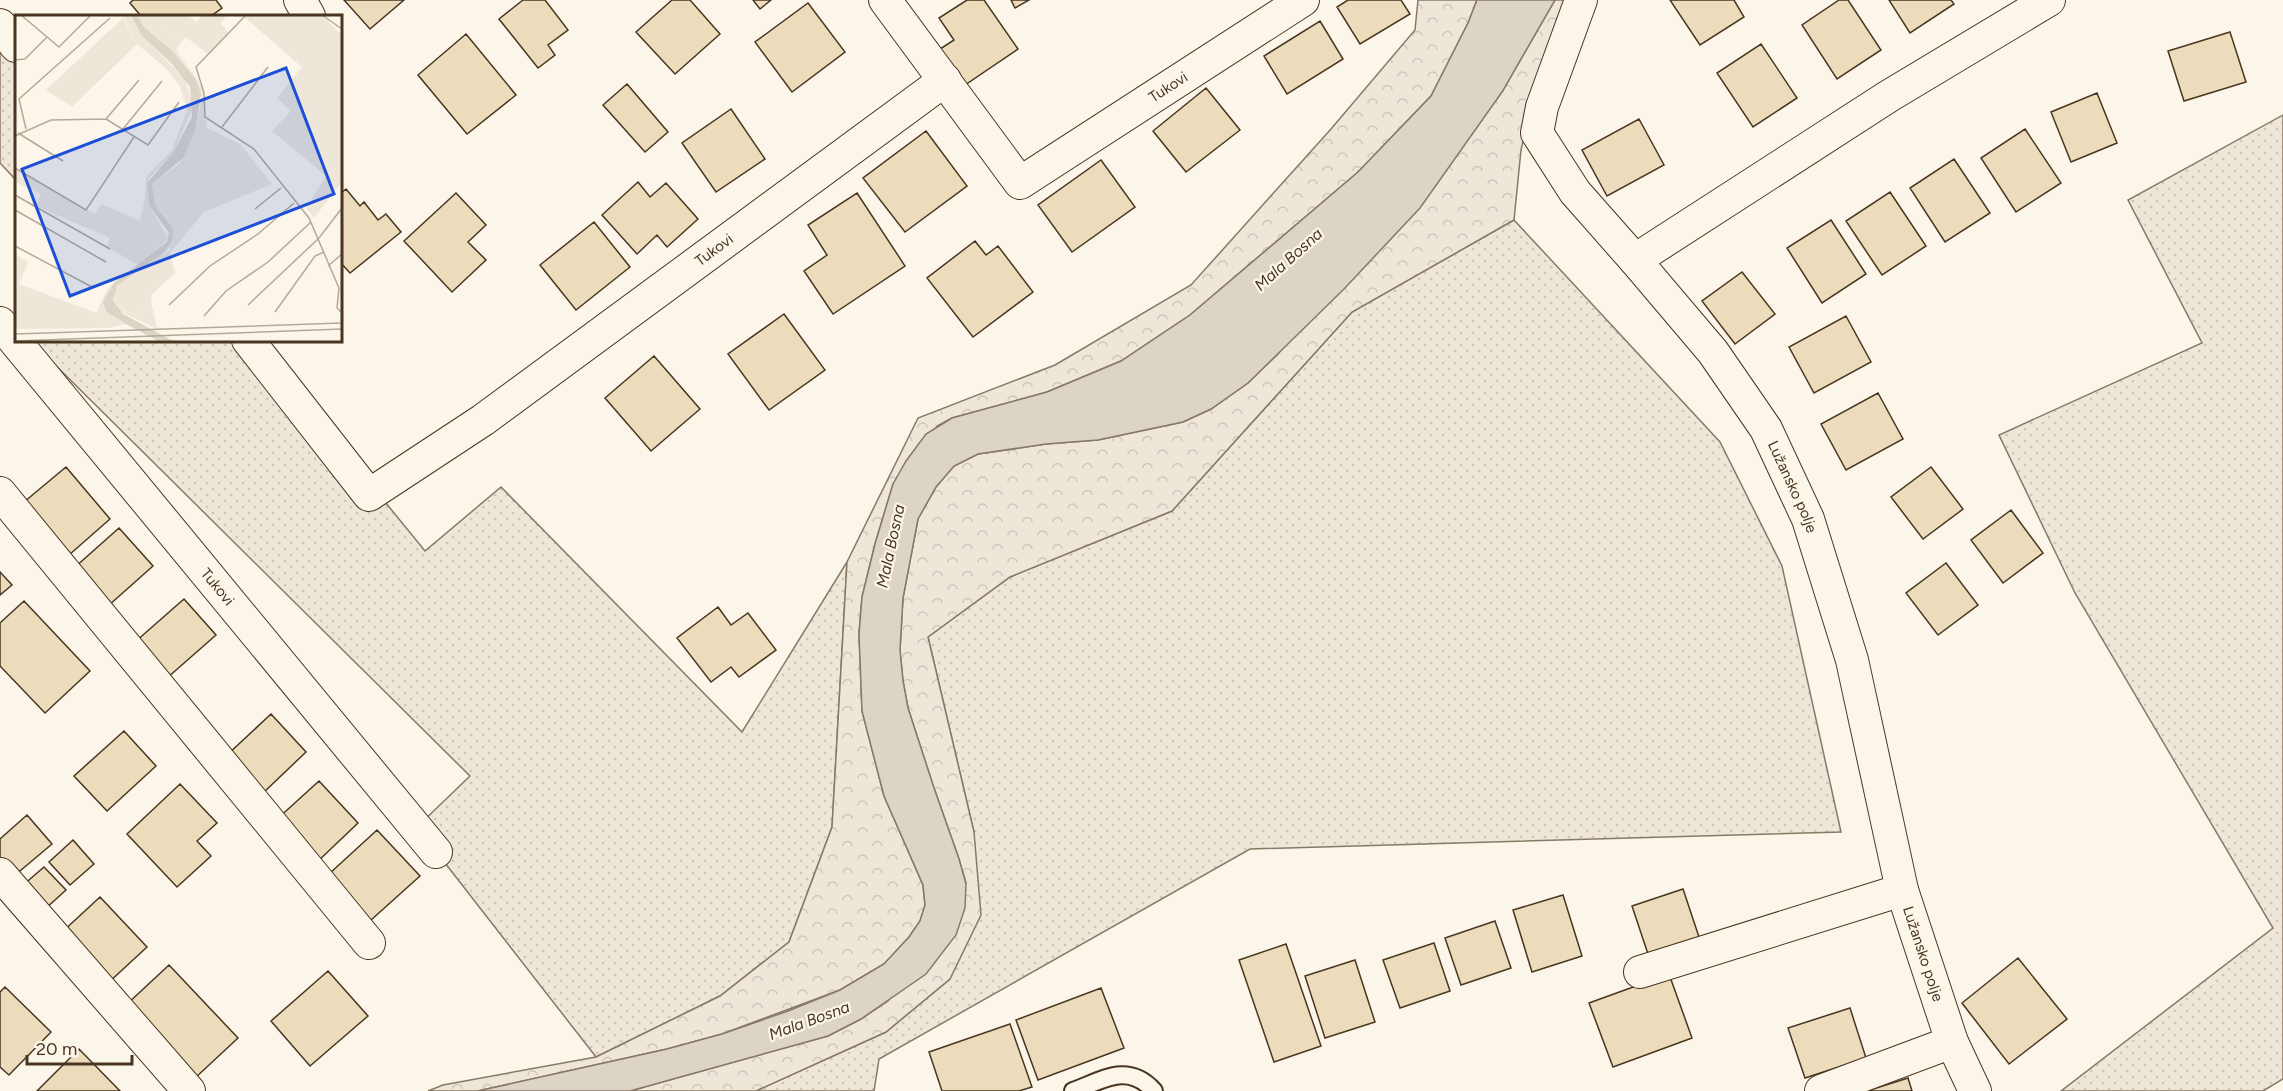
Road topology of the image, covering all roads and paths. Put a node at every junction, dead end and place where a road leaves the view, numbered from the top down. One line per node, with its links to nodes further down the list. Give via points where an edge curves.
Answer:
1 (300, 0): 6 (street)
2 (885, 0): 9 (street, Tukovi)
3 (1303, 0): 9 (street, Tukovi, via 1020,183)
4 (1581, 0): 10 (street, Lužansko polje, via 1542,106 1537,133 1575,192)
5 (2049, 0): 10 (street, via 1888,96)
6 (308, 15)
7 (0, 25): 8 (street)
8 (15, 45)
9 (945, 80): 14 (street, Tukovi, via 483,420 369,495)
10 (1635, 260): 18 (street, Lužansko polje, via 1713,352 1766,429 1808,519 1852,660)
11 (0, 323): 12 (street, Tukovi)
12 (15, 341)
13 (16, 342): 16 (street, Tukovi)
14 (250, 342)
15 (0, 493): 19 (street)
16 (436, 852)
17 (0, 874): 22 (street)
18 (1902, 890): 20 (street); 21 (street, Lužansko polje)
19 (369, 943)
20 (1640, 972)
21 (1952, 1042): 25 (street); 26 (street, Lužansko polje)
22 (189, 1091)
23 (1073, 1091): 24 (lane, via 1122,1074 1144,1080)
24 (1154, 1091)
25 (1821, 1091)
26 (1975, 1091)

